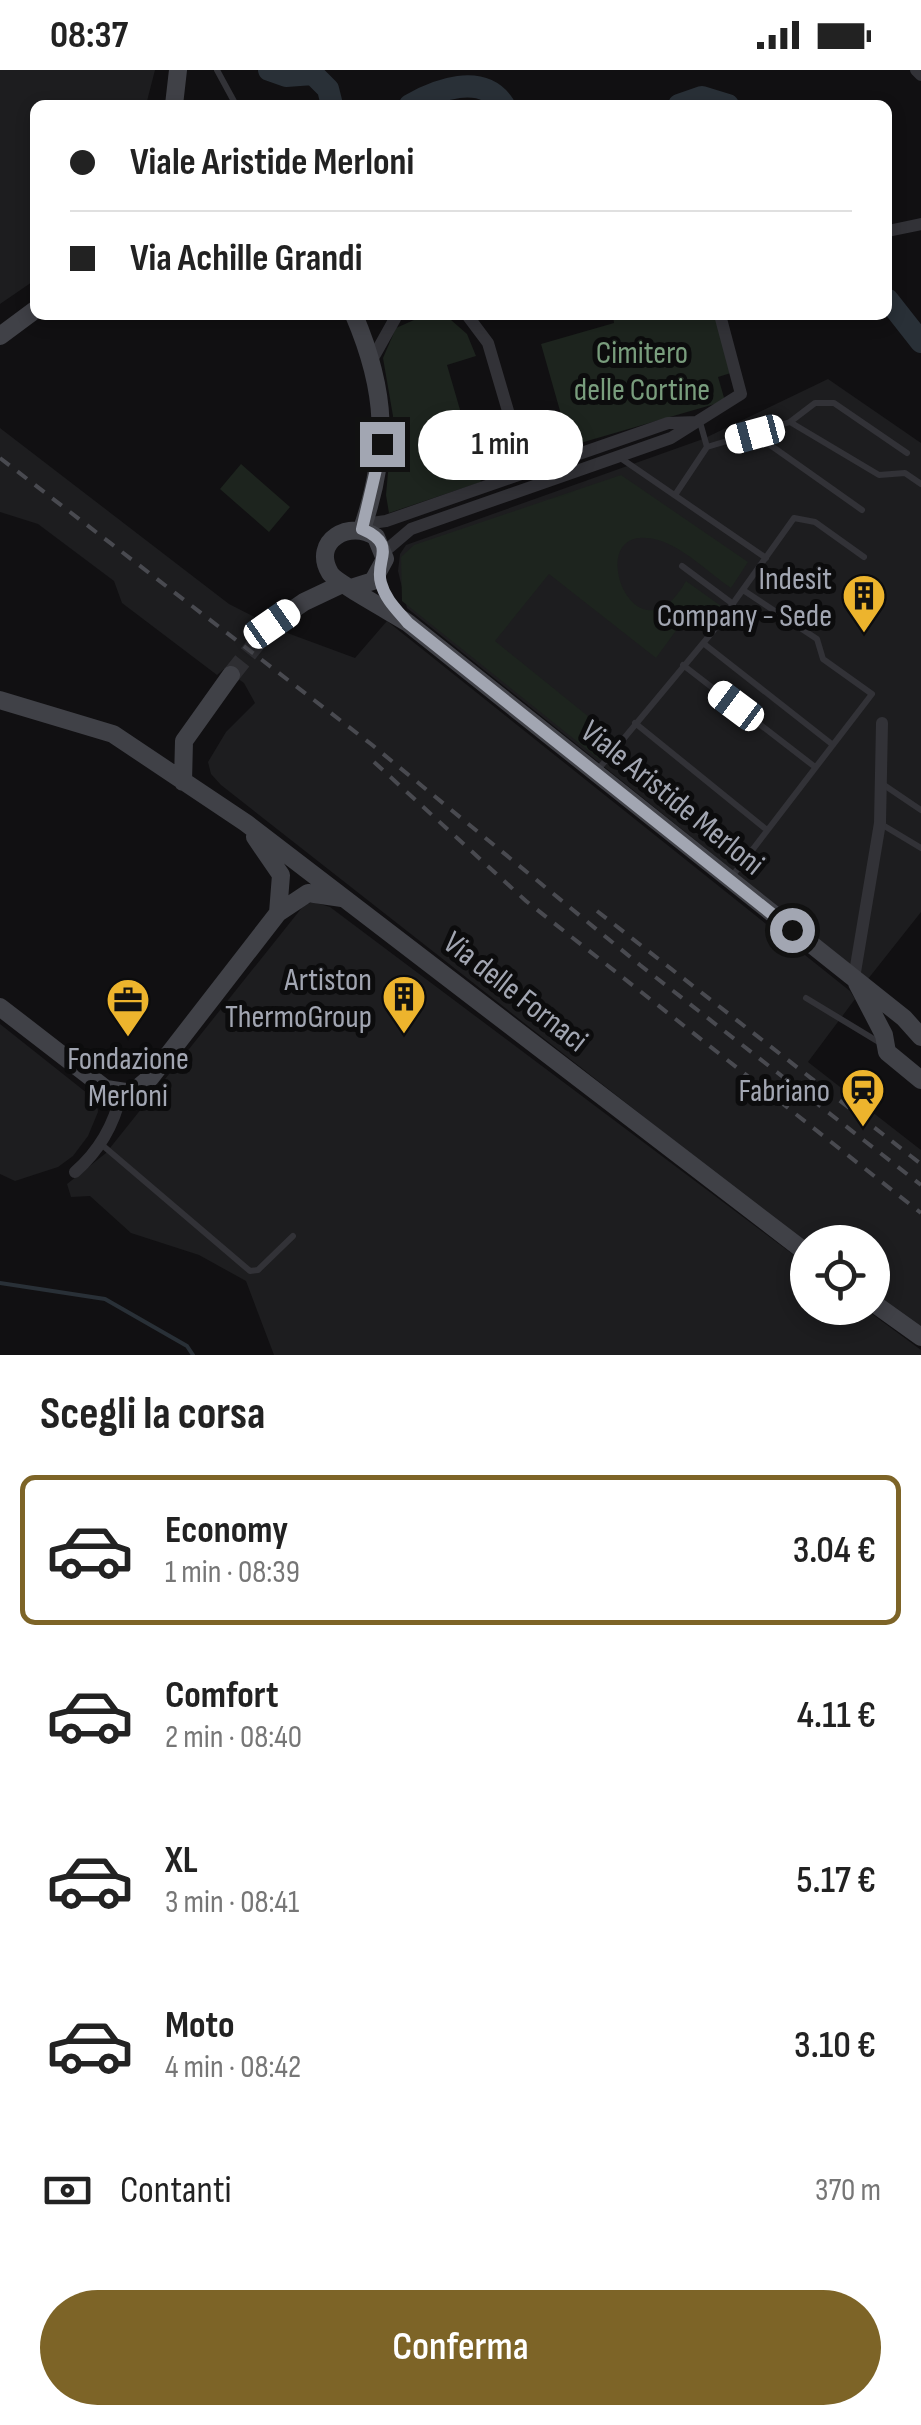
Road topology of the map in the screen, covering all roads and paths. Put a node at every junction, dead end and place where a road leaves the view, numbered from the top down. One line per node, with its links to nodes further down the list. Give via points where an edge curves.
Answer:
1 (178, 70): 3 (main road)
2 (217, 70): 4 (lane)
3 (175, 100)
4 (233, 100)
5 (921, 224): 6 (street)
6 (892, 230)
7 (30, 314): 12 (main road)
8 (356, 320): 13 (main road)
9 (395, 320): 13 (street)
10 (471, 320): 20 (street, via 488,342)
11 (721, 320): 14 (street, via 741,394)
12 (0, 336)
13 (373, 358): 24 (main road, via 382,444)
14 (700, 422): 17 (lane); 19 (street); 20 (street, via 668,423)
15 (790, 422): 16 (lane); 18 (lane, via 815,403 834,403); 21 (lane, via 878,475 904,473)
16 (755, 434): 17 (lane); 23 (lane)
17 (708, 447): 22 (lane)
18 (907, 453)
19 (618, 456): 22 (lane); 25 (street, via 411,530)
20 (526, 472): 24 (street)
21 (921, 484)
22 (674, 495): 27 (lane)
23 (862, 510)
24 (363, 526): 25 (main road); 30 (main road, via 340,532 328,545 329,572)
25 (384, 552): 29 (main road)
26 (864, 557): 27 (lane, via 815,522 794,518)
27 (766, 558): 31 (lane)
28 (682, 566): 32 (lane)
29 (378, 576): 30 (main road); 33 (main road, Viale Aristide Merloni, via 384,595)
30 (348, 586): 33 (main road, Viale Aristide Merloni); 34 (main road, via 304,602)
31 (743, 590): 32 (lane); 41 (lane, via 817,638 823,659 872,694)
32 (733, 604): 35 (lane)
33 (408, 623): 43 (main road, Viale Aristide Merloni)
34 (272, 624)
35 (703, 642): 36 (lane); 41 (lane)
36 (683, 664): 39 (lane); 42 (lane)
37 (231, 674): 44 (main road, via 184,741)
38 (0, 700): 44 (main road, via 113,734)
39 (634, 722): 43 (lane); 49 (lane)
40 (882, 723): 45 (street)
41 (833, 745): 42 (lane)
42 (816, 768): 49 (lane)
43 (595, 773): 51 (main road, Viale Aristide Merloni)
44 (182, 782): 47 (main road, Via delle Fornaci)
45 (881, 782): 46 (lane); 48 (street)
46 (921, 810)
47 (246, 823): 52 (main road, Via delle Fornaci); 53 (main road, via 281,875)
48 (880, 823): 50 (lane); 54 (street)
49 (768, 830): 51 (lane)
50 (921, 847)
51 (729, 881): 54 (main road, Viale Aristide Merloni)
52 (348, 899): 53 (main road, via 308,893); 64 (main road, Via delle Fornaci)
53 (278, 913): 60 (main road, via 151,1077)
54 (854, 978): 57 (main road, Viale Aristide Merloni); 58 (main road)
55 (806, 998): 58 (lane)
56 (0, 1007): 60 (main road, via 106,1090)
57 (916, 1032): 58 (main road, via 896,1026)
58 (884, 1040): 59 (main road)
59 (921, 1080)
60 (121, 1094): 61 (street)
61 (101, 1144): 62 (street); 63 (lane, via 250,1272)
62 (76, 1172)
63 (293, 1236)
64 (790, 1240)
65 (890, 1315): 66 (main road)
66 (921, 1337)

